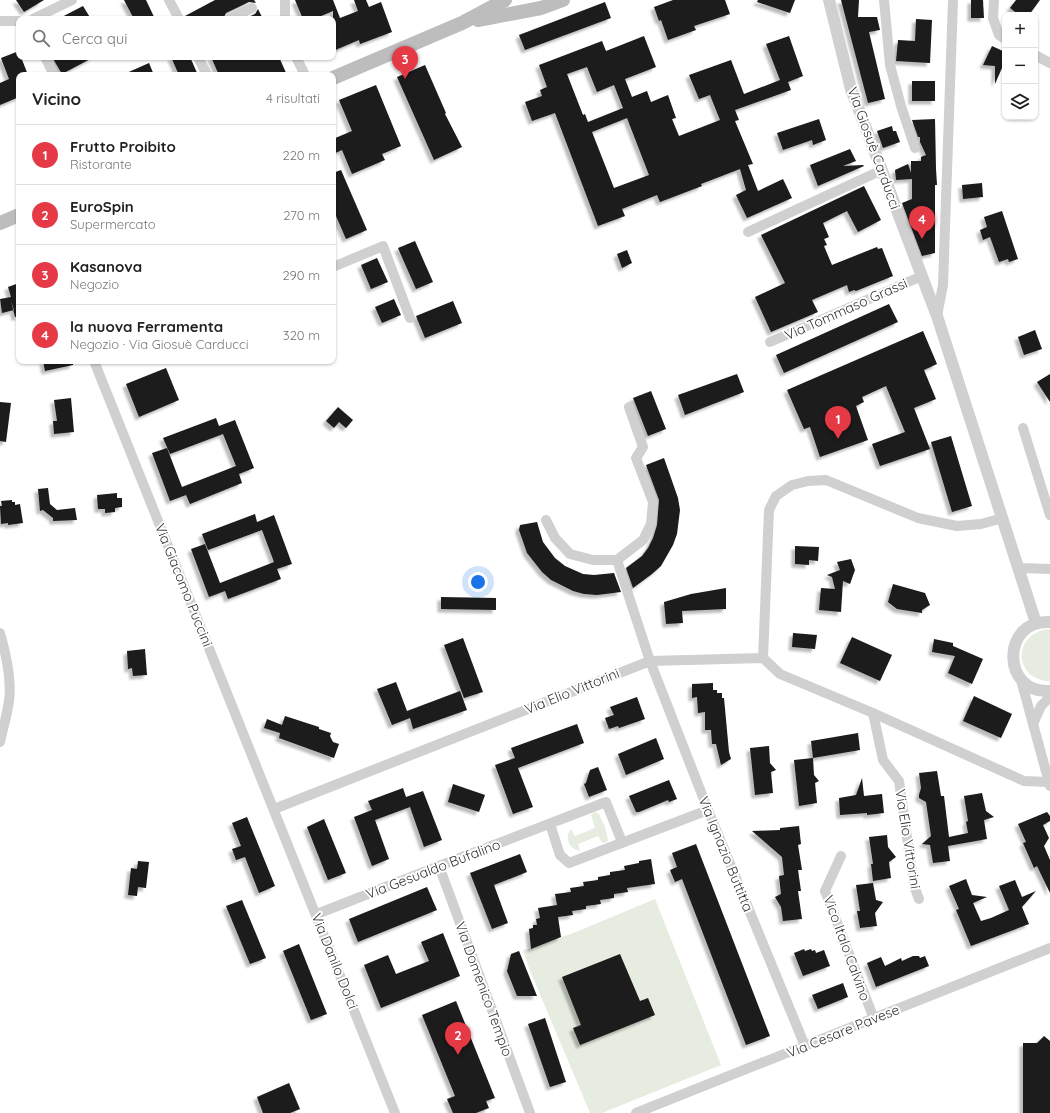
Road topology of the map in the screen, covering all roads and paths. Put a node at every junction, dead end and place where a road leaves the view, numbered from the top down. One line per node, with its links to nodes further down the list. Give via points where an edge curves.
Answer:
1 (72, 0): 12 (street)
2 (169, 0): 13 (street)
3 (285, 0): 15 (street)
4 (505, 0): 18 (main road)
5 (563, 0): 10 (main road, via 541,8)
6 (829, 0): 30 (street, Via Giosuè Carducci, via 851,88)
7 (884, 0): 29 (street, via 890,65 900,106)
8 (953, 0): 36 (street, via 943,285)
9 (994, 0): 19 (street, via 993,18 999,35)
10 (511, 6): 18 (main road)
11 (252, 8): 14 (street)
12 (39, 16)
13 (177, 16)
14 (235, 16)
15 (285, 16)
16 (0, 21): 17 (street)
17 (16, 21)
18 (462, 23): 28 (main road)
19 (1002, 36)
20 (1038, 57): 24 (street)
21 (47, 60): 25 (street)
22 (200, 60): 26 (street)
23 (298, 60): 27 (street)
24 (1050, 63)
25 (53, 72)
26 (206, 72)
27 (304, 72)
28 (336, 77)
29 (915, 148)
30 (882, 170): 33 (street); 35 (street, Via Giosuè Carducci)
31 (16, 216): 32 (main road)
32 (0, 223)
33 (748, 232)
34 (336, 266): 37 (street, via 383,246)
35 (922, 276): 36 (street, Via Giosuè Carducci); 38 (street, Via Tommaso Grassi)
36 (937, 316): 43 (street, Via Giosuè Carducci)
37 (410, 318)
38 (770, 342)
39 (95, 364): 60 (street, Via Giacomo Puccini)
40 (628, 407): 45 (street, via 642,447 636,458 653,502 651,524 643,540)
41 (1023, 428): 42 (street)
42 (1050, 515)
43 (1003, 518): 46 (street); 51 (street, via 957,526 918,518 826,480 792,485 776,496 768,510)
44 (546, 520): 45 (street, via 556,538 570,554 593,560)
45 (617, 560): 52 (street, Via Ignazio Buttitta)
46 (1019, 568): 47 (street); 49 (street)
47 (1050, 569)
48 (1050, 622): 49 (street)
49 (1036, 623): 53 (street, via 1018,638 1013,649 1013,661)
50 (0, 633): 58 (street, via 10,689)
51 (763, 658): 52 (street, Via Elio Vittorini); 56 (street, via 780,674)
52 (650, 661): 60 (street, Via Elio Vittorini); 61 (street, Via Ignazio Buttitta)
53 (1021, 680): 54 (street, via 1038,690); 57 (street)
54 (1050, 691)
55 (1050, 698): 57 (street, via 1041,706)
56 (873, 713): 59 (street, via 1024,781); 66 (street, Via Elio Vittorini, via 883,760 899,781 914,886)
57 (1033, 724): 59 (street)
58 (0, 742)
59 (1049, 784)
60 (274, 809): 67 (street, Via Danilo Dolci)
61 (708, 810): 63 (street); 70 (street, Via Ignazio Buttitta)
62 (550, 824): 63 (street, via 560,855 570,863); 63 (street, Via Gesualdo Bufalino, via 606,802); 65 (street, Via Gesualdo Bufalino)
63 (622, 842)
64 (840, 856): 69 (street, Vico Italo Calvino, via 825,890)
65 (439, 866): 67 (street, Via Gesualdo Bufalino); 72 (street, Via Domenico Tempio)
66 (919, 899)
67 (316, 914): 71 (street, Via Danilo Dolci)
68 (1050, 948): 69 (street, Via Cesare Pavese)
69 (874, 1019): 70 (street, Via Cesare Pavese)
70 (805, 1046): 73 (street, Via Cesare Pavese)
71 (395, 1113)
72 (530, 1113)
73 (636, 1113)

